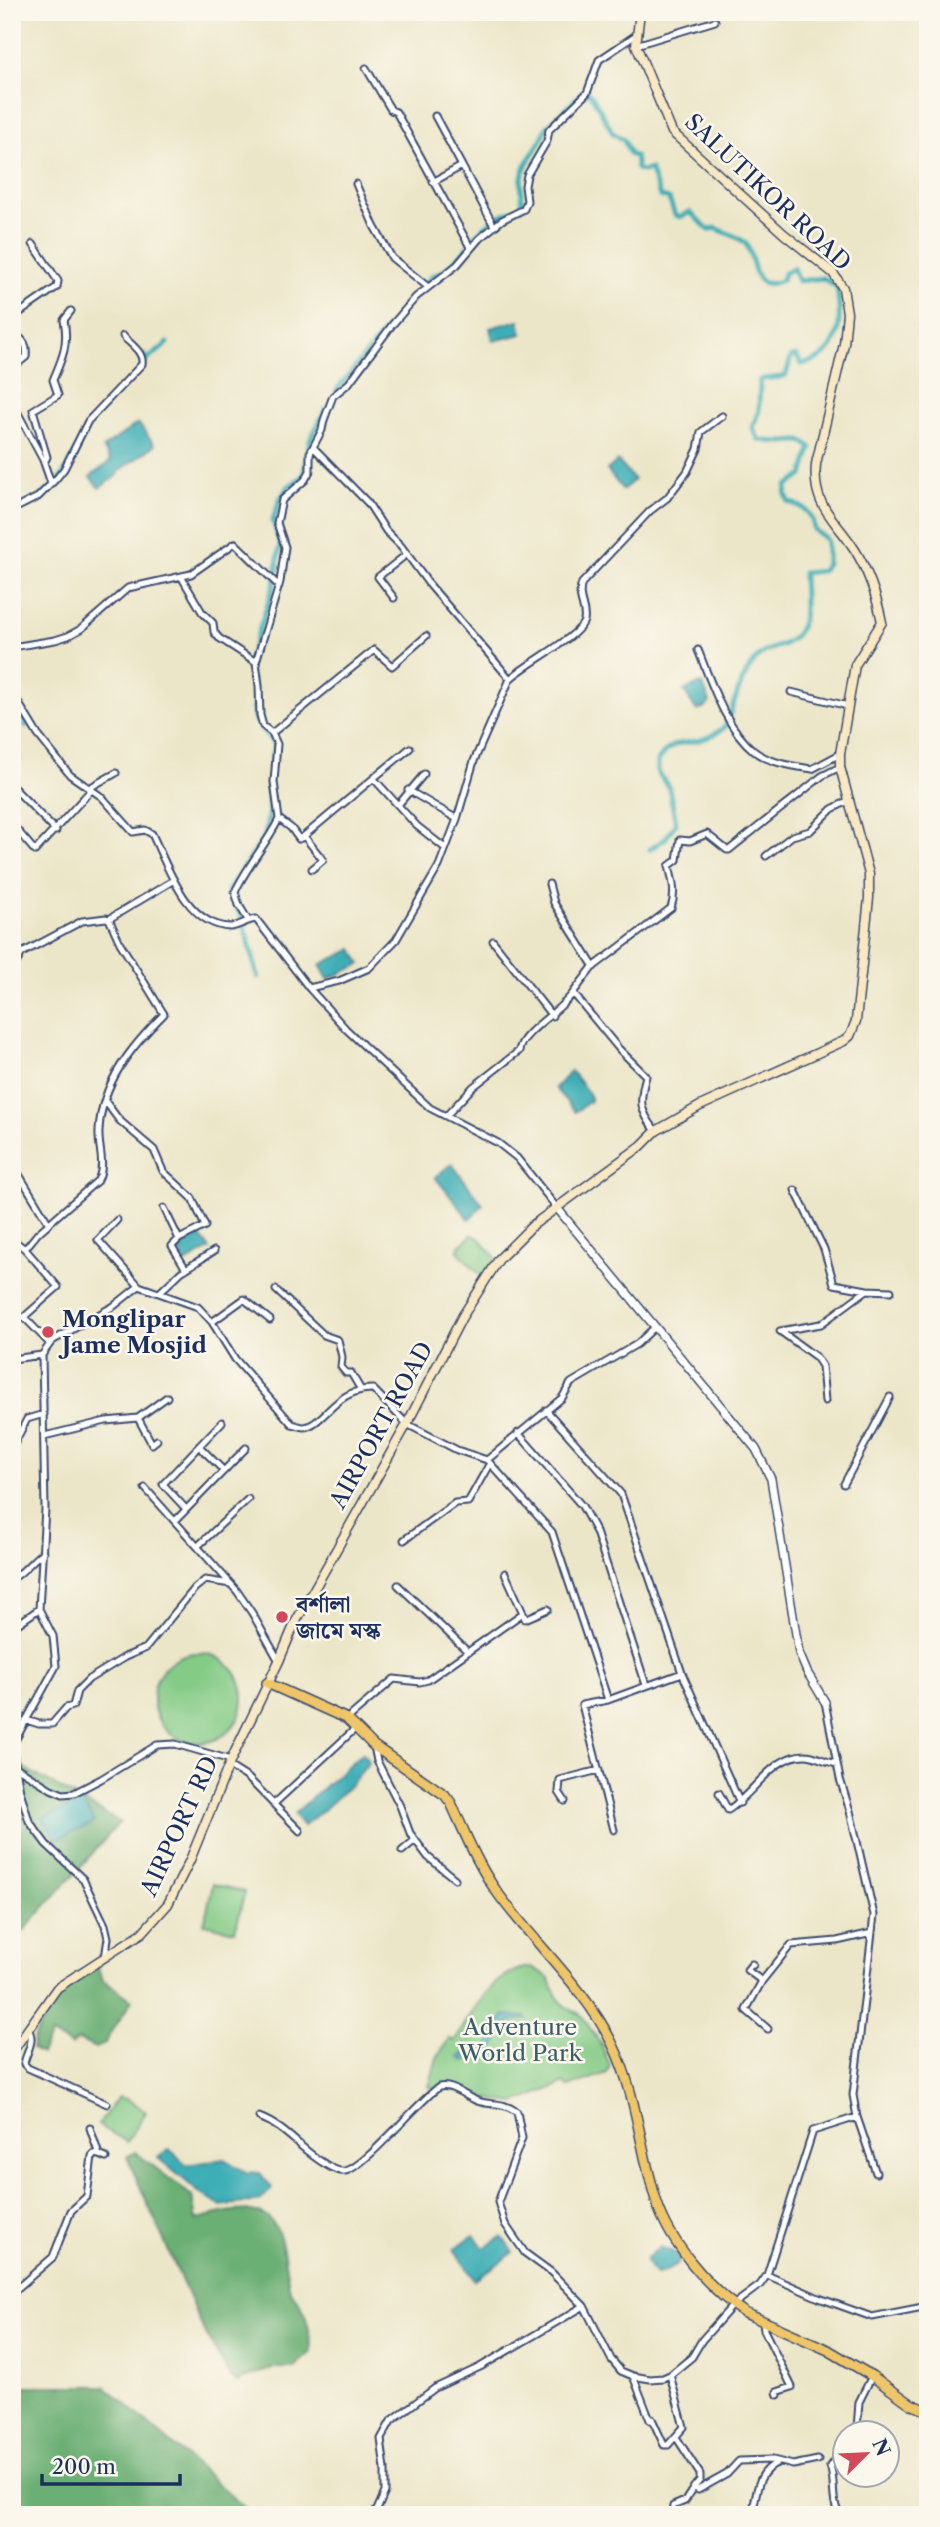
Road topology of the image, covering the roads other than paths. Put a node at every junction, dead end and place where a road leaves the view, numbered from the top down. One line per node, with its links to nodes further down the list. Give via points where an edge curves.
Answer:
1 (640, 12): 3 (main road)
2 (715, 21): 3 (street)
3 (636, 40): 9 (street, via 599,60 588,91 549,130 527,175 524,209); 35 (main road, SALUTIKOR ROAD, via 672,132 837,277 843,288 844,344 814,481 820,503 861,561 882,622 855,666)
4 (366, 68): 7 (street, via 396,112)
5 (435, 116): 6 (street)
6 (462, 166): 7 (street); 9 (street)
7 (433, 182): 11 (street)
8 (356, 184): 12 (street, via 392,258)
9 (494, 226): 11 (street)
10 (33, 244): 14 (street, via 58,281 57,287)
11 (470, 247): 12 (street, via 457,265)
12 (428, 287): 20 (street, via 334,396)
13 (71, 311): 21 (street, via 64,320 65,352 52,380 58,395 33,410 47,457)
14 (12, 318)
15 (12, 331): 17 (street, via 27,349 26,357)
16 (123, 336): 22 (street, via 140,353 142,364 88,421 64,469)
17 (12, 368)
18 (12, 402): 21 (street)
19 (722, 416): 32 (street, via 701,432 687,472 667,498 582,583 580,629)
20 (313, 447): 24 (street, via 368,503); 26 (street, via 310,471 282,500 278,513 285,547)
21 (44, 463): 22 (street)
22 (51, 483): 23 (street, via 37,497)
23 (12, 510)
24 (407, 554): 27 (street, via 378,577); 32 (street)
25 (182, 578): 26 (street, via 235,542); 29 (street, via 128,588 68,636); 31 (street, via 219,638)
26 (276, 584): 31 (street)
27 (394, 598)
28 (426, 636): 36 (street, via 392,666 374,650)
29 (12, 647)
30 (698, 650): 38 (street, via 731,727 755,752 812,769)
31 (254, 661): 36 (street, via 260,715 263,726)
32 (510, 679): 49 (street, via 474,761)
33 (12, 692): 44 (street, via 50,750 74,778)
34 (791, 692): 35 (street)
35 (848, 706): 38 (main road, SALUTIKOR ROAD)
36 (272, 733): 48 (street, via 278,752 274,782)
37 (410, 748): 42 (street)
38 (840, 754): 39 (main road, SALUTIKOR ROAD)
39 (840, 767): 46 (main road, SALUTIKOR ROAD); 61 (street, via 729,850 707,834 680,841 677,860 669,866 674,887 671,908)
40 (116, 773): 44 (street)
41 (424, 774): 45 (street)
42 (374, 779): 47 (street); 52 (street)
43 (12, 786): 51 (street)
44 (91, 788): 51 (street); 56 (street, via 133,832 149,830)
45 (408, 790): 47 (street); 49 (street)
46 (849, 800): 54 (street, via 832,809 810,831 792,835); 68 (main road, SALUTIKOR ROAD, via 870,887 856,1021 849,1036)
47 (398, 805): 53 (street)
48 (279, 819): 52 (street, via 299,839); 59 (street, via 235,892)
49 (457, 819): 53 (street)
50 (18, 830): 51 (street, via 35,851)
51 (56, 831)
52 (304, 836): 55 (street, via 323,860)
53 (444, 848): 63 (street, via 439,866 396,940 378,959 339,981)
54 (766, 856)
55 (312, 869)
56 (174, 880): 58 (street); 59 (street, via 188,904 210,922 232,927)
57 (549, 884): 61 (street, via 554,902)
58 (109, 919): 62 (street, via 82,922 22,953); 66 (street, via 164,1014 126,1055)
59 (248, 920): 63 (street, via 256,919)
60 (493, 941): 65 (street)
61 (594, 967): 64 (street)
62 (12, 970)
63 (309, 988): 67 (street, via 395,1076 430,1108)
64 (573, 993): 65 (street); 68 (street, via 646,1076 641,1106)
65 (552, 1016): 67 (street, via 525,1036 519,1051 473,1087)
66 (105, 1101): 74 (street, via 99,1131 100,1175); 76 (street, via 153,1150 163,1171 192,1198 205,1226)
67 (446, 1116): 72 (street, via 517,1158)
68 (656, 1131): 72 (main road, SALUTIKOR ROAD)
69 (12, 1163): 74 (street)
70 (795, 1190): 82 (street, via 824,1249 834,1284)
71 (164, 1208): 76 (street)
72 (556, 1208): 87 (street); 99 (main road, AIRPORT ROAD, via 499,1259 462,1317)
73 (117, 1220): 80 (street, via 98,1240)
74 (49, 1224): 77 (street)
75 (12, 1239): 77 (street)
76 (179, 1239): 79 (street, via 172,1246)
77 (25, 1249): 88 (street, via 58,1287 24,1317)
78 (214, 1251): 79 (street)
79 (186, 1269): 84 (street)
80 (139, 1286): 84 (street); 88 (street)
81 (276, 1290): 91 (street, via 324,1335 338,1340 341,1367 351,1373)
82 (867, 1290): 83 (street); 94 (street, via 821,1324 780,1331 822,1366)
83 (891, 1291)
84 (159, 1293): 86 (street, via 198,1307)
85 (270, 1320): 86 (street, via 244,1299)
86 (212, 1322): 91 (street, via 234,1359 292,1424 304,1427 315,1422 336,1401)
87 (655, 1327): 95 (street, via 637,1344 571,1383); 130 (street, via 756,1449 771,1479 799,1653)
88 (50, 1345): 89 (street)
89 (42, 1356): 90 (street); 96 (street)
90 (12, 1359)
91 (360, 1390): 99 (street, via 373,1389)
92 (167, 1397): 97 (street)
93 (890, 1397): 108 (street)
94 (825, 1401)
95 (547, 1410): 100 (street); 126 (street, via 621,1494)
96 (44, 1414): 101 (street); 104 (street, via 27,1419)
97 (138, 1418): 101 (street, via 106,1420); 102 (street, via 152,1444)
98 (222, 1422): 103 (street)
99 (407, 1424): 106 (street); 125 (main road, AIRPORT ROAD, via 312,1590)
100 (518, 1433): 106 (street); 128 (street, via 582,1506 596,1532)
101 (44, 1436): 115 (street)
102 (157, 1440)
103 (199, 1446): 107 (street); 111 (street, via 163,1484)
104 (12, 1448)
105 (246, 1448): 107 (street)
106 (489, 1462): 113 (street, via 468,1502 455,1503); 129 (street, via 552,1532)
107 (224, 1471): 111 (street)
108 (844, 1484)
109 (145, 1488): 112 (street)
110 (248, 1499): 114 (street)
111 (186, 1509): 112 (street)
112 (175, 1521): 114 (street)
113 (404, 1540)
114 (198, 1546): 118 (street)
115 (43, 1552): 117 (street); 120 (street)
116 (505, 1573): 122 (street)
117 (12, 1578)
118 (231, 1584): 125 (street); 132 (street, via 205,1580 146,1648 89,1679 77,1690 73,1706 52,1724)
119 (398, 1585): 124 (street)
120 (39, 1609): 123 (street); 132 (street, via 53,1636 55,1666)
121 (548, 1609): 122 (street, via 525,1619)
122 (523, 1613): 124 (street)
123 (12, 1628)
124 (467, 1651): 131 (street, via 428,1680 394,1679)
125 (279, 1661): 127 (main road, AIRPORT ROAD)
126 (682, 1673): 128 (street); 143 (street)
127 (267, 1682): 131 (highway); 136 (main road, AIRPORT RD)
128 (646, 1685): 129 (street)
129 (608, 1700): 139 (street, via 582,1705)
130 (825, 1702): 137 (street)
131 (347, 1719): 133 (highway)
132 (26, 1720): 134 (street)
133 (356, 1728): 135 (highway); 142 (street)
134 (12, 1746): 138 (street)
135 (374, 1746): 146 (street); 165 (highway, via 452,1803 496,1891 592,2011 625,2077 661,2214 692,2264)
136 (230, 1763): 138 (street, via 175,1744 157,1745 101,1779 63,1794); 142 (street); 150 (main road, AIRPORT RD, via 168,1904 142,1933)
137 (837, 1764): 143 (street, via 810,1755 783,1760); 149 (street, via 869,1888)
138 (16, 1767): 150 (street, via 29,1821 83,1879 97,1906 108,1938)
139 (599, 1770): 141 (street, via 560,1780 559,1792); 144 (street)
140 (719, 1793): 143 (street, via 728,1810)
141 (565, 1801)
142 (275, 1803): 145 (street)
143 (740, 1803)
144 (614, 1830)
145 (300, 1831)
146 (415, 1840): 147 (street); 148 (street)
147 (402, 1851)
148 (455, 1880)
149 (873, 1933): 152 (street, via 791,1945); 158 (street, via 854,2078)
150 (105, 1958): 153 (main road, AIRPORT RD, via 58,1988)
151 (753, 1965): 152 (street, via 747,1970)
152 (762, 1980): 154 (street, via 746,2010)
153 (28, 2029): 155 (main road, AIRPORT RD); 156 (street, via 32,2034 24,2060 28,2068)
154 (768, 2029)
155 (12, 2052)
156 (107, 2104)
157 (258, 2117): 166 (street, via 283,2130 314,2158 345,2171 375,2150 439,2087 476,2101 509,2106 517,2112 522,2138 498,2202 505,2224 525,2253)
158 (857, 2117): 162 (street); 163 (street, via 813,2131)
159 (90, 2128): 160 (street)
160 (99, 2155): 161 (street); 164 (street, via 92,2156 87,2196 71,2211 53,2257)
161 (107, 2158)
162 (876, 2173)
163 (767, 2275): 165 (street); 167 (street, via 872,2318)
164 (12, 2293)
165 (733, 2305): 168 (highway); 169 (street, via 692,2357)
166 (584, 2306): 170 (street, via 611,2359); 180 (street, via 435,2388 391,2421 381,2439 385,2493)
167 (928, 2306)
168 (763, 2321): 171 (highway); 172 (street, via 792,2387)
169 (670, 2375): 170 (street); 175 (street, via 684,2427)
170 (633, 2376): 175 (street, via 664,2445)
171 (872, 2376): 173 (highway); 174 (street, via 859,2402)
172 (778, 2395)
173 (928, 2411)
174 (858, 2418)
175 (676, 2437): 178 (street, via 700,2474)
176 (818, 2460): 177 (street, via 793,2465)
177 (779, 2462): 178 (street, via 739,2462 717,2481 698,2490); 182 (street, via 765,2470)
178 (694, 2487): 181 (street, via 685,2501 673,2506)
179 (835, 2488): 183 (street)
180 (372, 2515)
181 (672, 2515)
182 (752, 2515)
183 (840, 2515)

